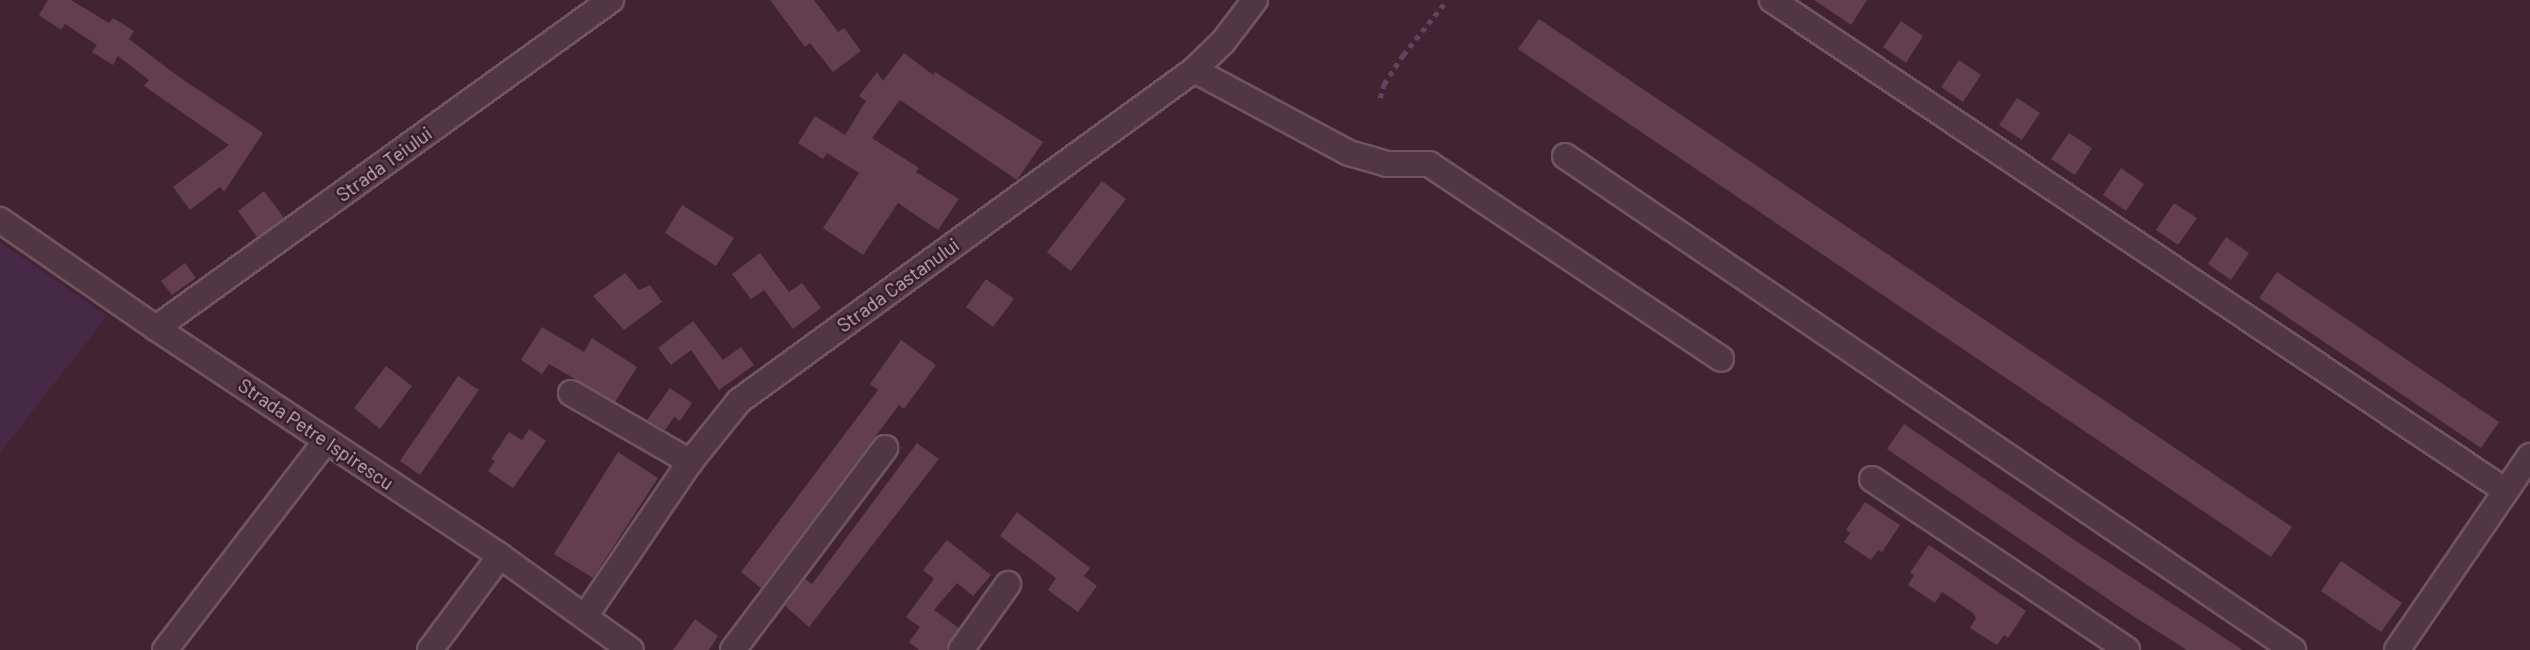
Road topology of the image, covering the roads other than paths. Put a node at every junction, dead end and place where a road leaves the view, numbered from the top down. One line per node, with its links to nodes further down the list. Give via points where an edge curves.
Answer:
1 (611, 0): 7 (street, Strada Teiului)
2 (1255, 0): 4 (street, Strada Castanului)
3 (1772, 0): 15 (street)
4 (1194, 70): 8 (street, via 1349,153 1387,164 1429,164); 13 (street, Strada Castanului, via 739,401)
5 (1565, 156): 25 (street)
6 (0, 220): 7 (street, Strada Petre Ispirescu)
7 (156, 328): 10 (street, Strada Petre Ispirescu)
8 (1721, 359)
9 (571, 393): 13 (street)
10 (326, 441): 16 (street, Strada Petre Ispirescu); 19 (street)
11 (886, 447): 22 (street)
12 (2530, 456): 15 (street)
13 (690, 462): 18 (street, Strada Castanului)
14 (1872, 479): 24 (street)
15 (2506, 491): 26 (street)
16 (500, 556): 18 (street, Strada Petre Ispirescu); 20 (street)
17 (1008, 584): 23 (street)
18 (586, 615): 21 (street, Strada Petre Ispirescu)
19 (165, 650)
20 (430, 650)
21 (631, 650)
22 (733, 650)
23 (961, 650)
24 (2127, 650)
25 (2293, 650)
26 (2397, 650)

